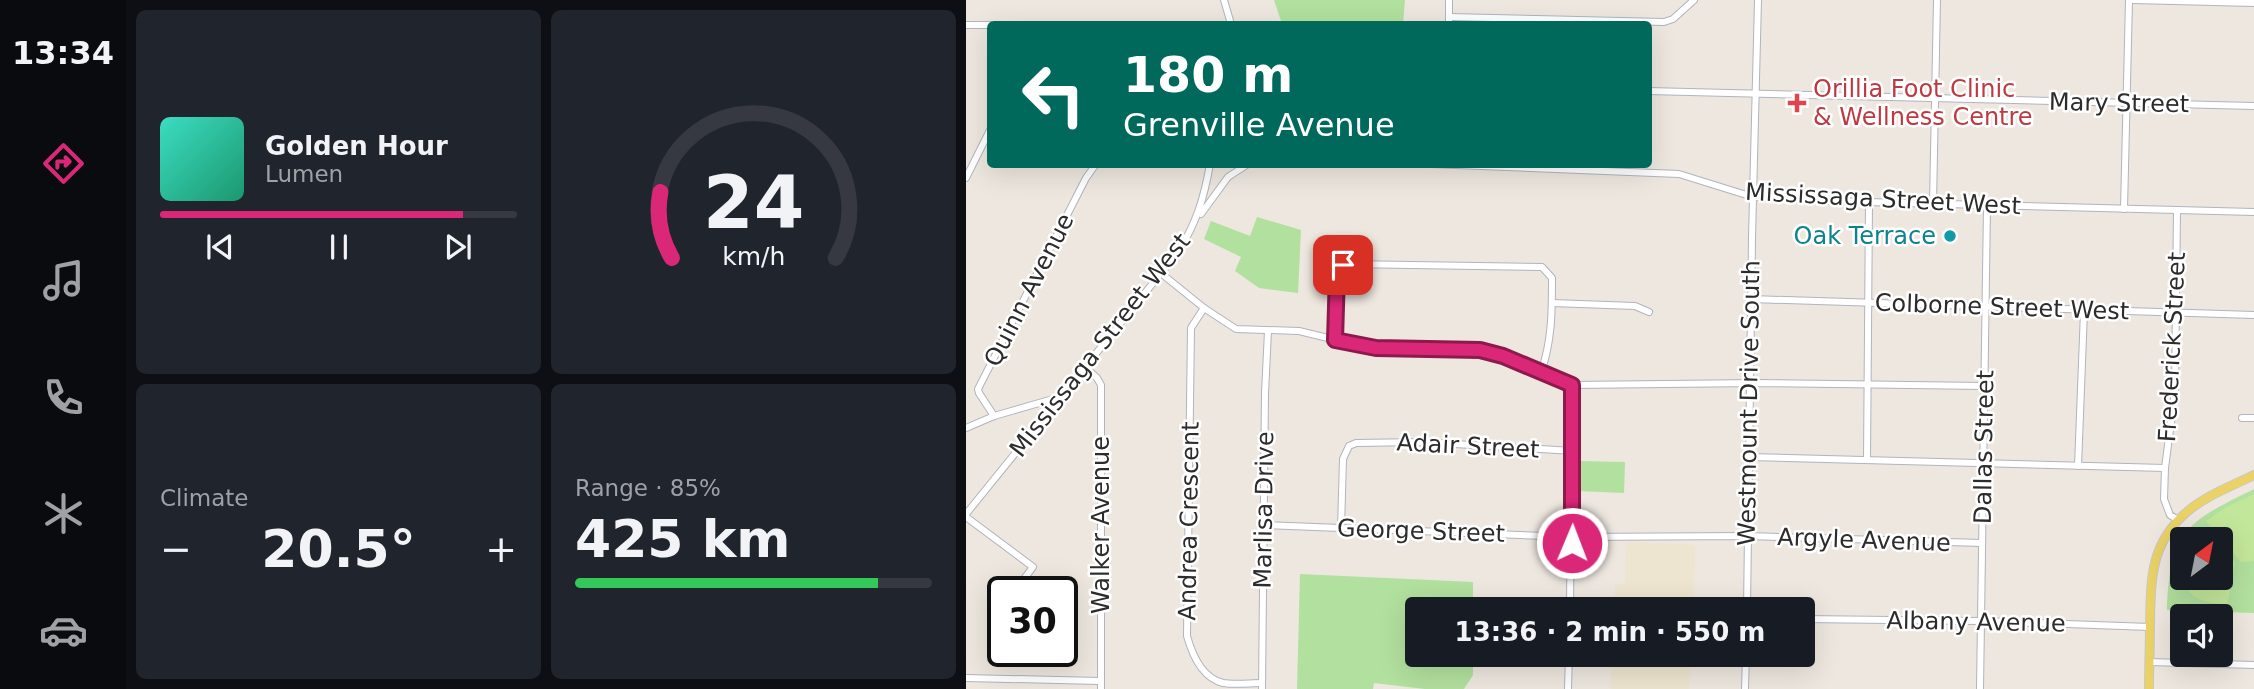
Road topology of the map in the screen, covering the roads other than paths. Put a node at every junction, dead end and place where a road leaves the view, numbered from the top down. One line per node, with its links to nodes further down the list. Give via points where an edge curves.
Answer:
1 (1224, 0): 8 (street)
2 (1449, 0): 9 (street)
3 (1694, 0): 10 (street, via 1673,19)
4 (1758, 0): 14 (street, Westmount Drive South)
5 (1937, 0): 15 (street)
6 (2131, 0): 7 (street); 16 (street)
7 (2254, 3)
8 (1230, 21)
9 (1449, 21)
10 (1652, 22)
11 (966, 25): 12 (street)
12 (987, 25)
13 (1652, 92): 14 (street, Mary Street)
14 (1756, 94): 15 (street, Mary Street); 24 (street, Westmount Drive South)
15 (1935, 99): 16 (street, Mary Street); 26 (street)
16 (2127, 104): 17 (street, Mary Street); 28 (street)
17 (2254, 106)
18 (987, 136): 23 (street)
19 (1093, 168): 51 (street, Quinn Avenue, via 978,389)
20 (1209, 168): 31 (street, Mississaga Street West)
21 (1242, 168): 31 (street, via 1225,180)
22 (1522, 168): 24 (street, Mississaga Street West, via 1679,174)
23 (966, 178)
24 (1753, 197): 25 (street, Mississaga Street West); 33 (street, Westmount Drive South)
25 (1869, 202): 26 (street, Mississaga Street West); 35 (street)
26 (1933, 204): 27 (street, Mississaga Street West)
27 (1987, 206): 28 (street, Mississaga Street West); 37 (street, Dallas Street)
28 (2124, 209): 29 (street, Mississaga Street West)
29 (2177, 210): 30 (street, Mississaga Street West); 40 (street, Frederick Street)
30 (2254, 212)
31 (1196, 221): 32 (street, Mississaga Street West)
32 (1162, 274): 36 (street); 44 (street, Mississaga Street West)
33 (1751, 299): 35 (street, Colborne Street West); 46 (street, Westmount Drive South)
34 (1552, 303): 39 (street, via 1635,306); 43 (street, via 1552,278 1542,267 1346,264 1337,273); 45 (street, via 1549,346)
35 (1867, 303): 37 (street, Colborne Street West); 47 (street)
36 (1204, 308): 42 (street, via 1232,328); 81 (street, Andrea Crescent, via 1191,328 1187,636 1208,676 1223,683)
37 (1986, 308): 38 (street, Colborne Street West); 49 (street, Dallas Street)
38 (2084, 310): 40 (street, Colborne Street West); 59 (street)
39 (1649, 312)
40 (2176, 313): 41 (street, Colborne Street West); 60 (street, Frederick Street, via 2175,391)
41 (2254, 315)
42 (1268, 331): 43 (street, via 1299,331); 64 (street, Marlisa Drive)
43 (1335, 340): 45 (street, via 1376,348 1480,350)
44 (1085, 367): 50 (street, Mississaga Street West); 80 (street, Walker Avenue, via 1101,385)
45 (1541, 373): 48 (street)
46 (1750, 383): 47 (street); 48 (street); 56 (street, Westmount Drive South)
47 (1868, 384): 49 (street); 57 (street)
48 (1572, 385): 55 (street)
49 (1985, 386): 58 (street, Dallas Street)
50 (1062, 397): 51 (street); 62 (street, Mississaga Street West)
51 (994, 416): 54 (street)
52 (2242, 418): 53 (street)
53 (2254, 418)
54 (966, 428)
55 (1573, 451): 65 (street, Adair Street, via 1421,442 1349,446 1343,458); 67 (street)
56 (1748, 457): 57 (street); 66 (street, Westmount Drive South)
57 (1867, 460): 58 (street)
58 (1984, 464): 59 (street); 68 (street, Dallas Street)
59 (2078, 466): 60 (street)
60 (2165, 468): 63 (street, Frederick Street, via 2164,499 2170,515)
61 (2254, 475): 63 (main road, via 2203,501)
62 (966, 515): 69 (street, via 1034,567)
63 (2178, 520): 74 (main road, via 2158,549 2154,564)
64 (1264, 525): 65 (street, George Street); 81 (street, Marlisa Drive)
65 (1341, 528): 67 (street, George Street)
66 (1747, 536): 67 (street, George Street); 68 (street, Argyle Avenue); 71 (street, Westmount Drive South)
67 (1572, 537): 70 (street)
68 (1982, 543): 73 (street, Dallas Street)
69 (1027, 576)
70 (1570, 597)
71 (1747, 597)
72 (1815, 619): 73 (street, Albany Avenue)
73 (1981, 621): 74 (street, Albany Avenue); 84 (street, Dallas Street)
74 (2150, 627): 75 (main road)
75 (2149, 662): 76 (street); 85 (main road)
76 (2254, 665)
77 (1569, 667): 82 (street)
78 (1746, 667): 83 (street)
79 (966, 678): 80 (street)
80 (1101, 685)
81 (1262, 686)
82 (1568, 689)
83 (1745, 689)
84 (1980, 689)
85 (2149, 689)

